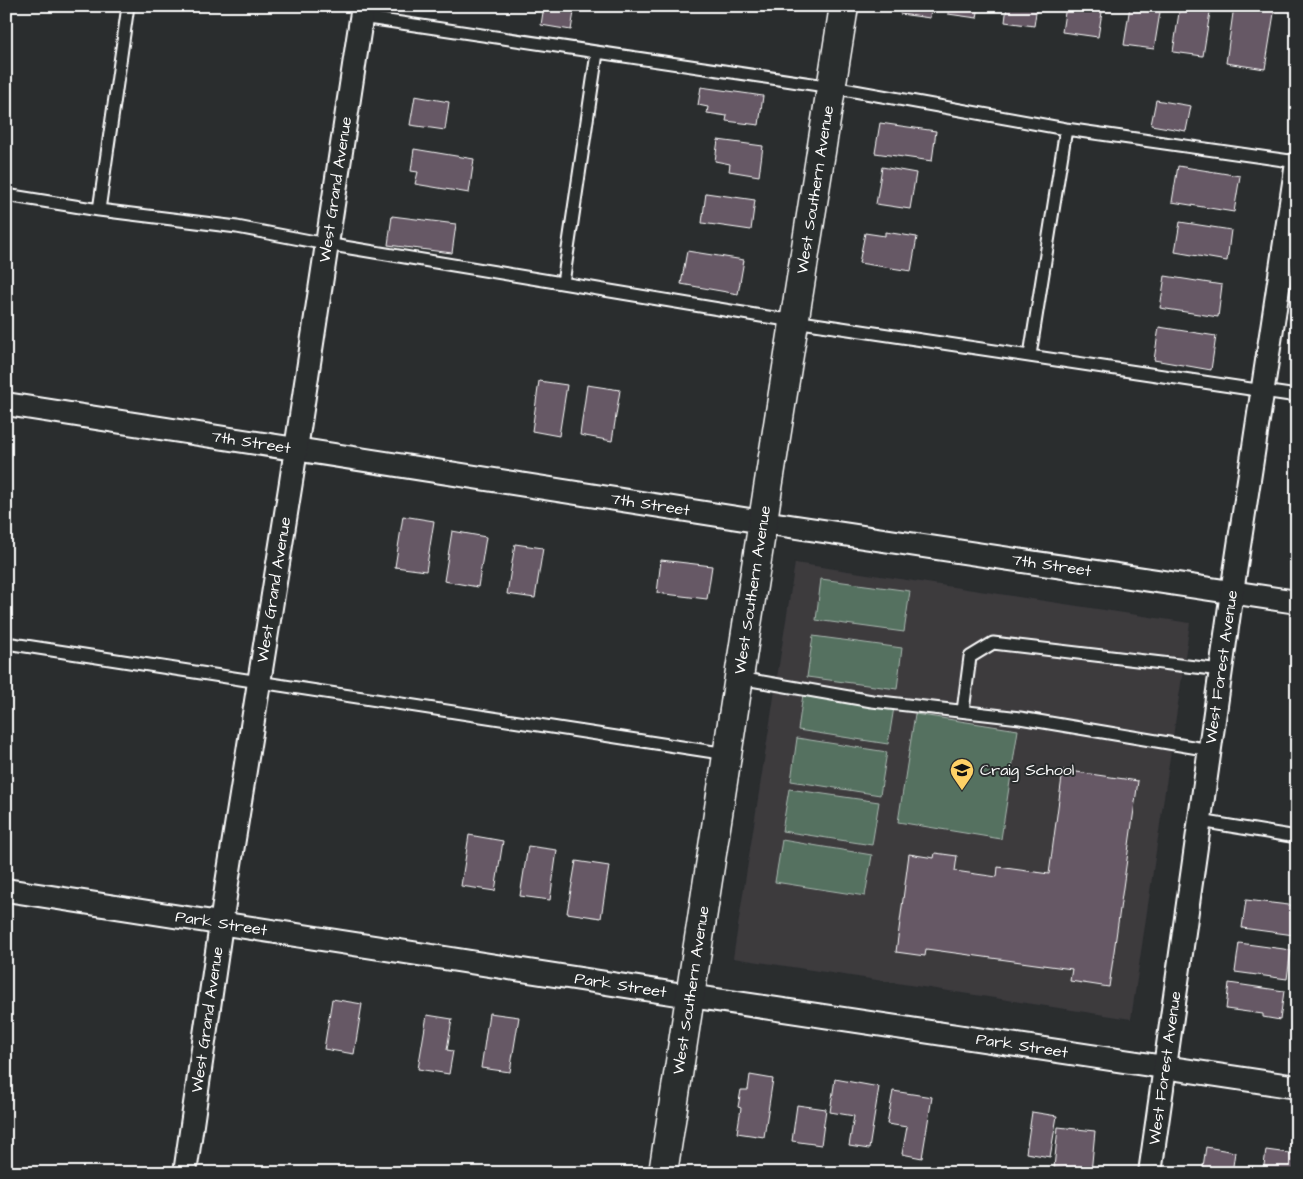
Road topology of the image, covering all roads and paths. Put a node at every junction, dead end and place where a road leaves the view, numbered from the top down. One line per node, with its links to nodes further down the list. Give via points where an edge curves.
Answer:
1 (128, 6): 9 (lane)
2 (844, 6): 5 (street, West Southern Avenue)
3 (362, 12): 4 (lane); 10 (street, West Grand Avenue)
4 (597, 52): 5 (lane); 11 (lane)
5 (832, 87): 6 (lane); 12 (street, West Southern Avenue)
6 (1066, 129): 7 (lane); 13 (lane)
7 (1297, 162): 14 (street, West Forest Avenue)
8 (6, 195): 9 (lane)
9 (99, 210): 10 (lane, via 236,226)
10 (326, 244): 11 (lane); 17 (street, West Grand Avenue)
11 (563, 283): 12 (lane)
12 (794, 321): 13 (lane); 18 (street, West Southern Avenue)
13 (1030, 355): 14 (lane)
14 (1263, 391): 15 (lane); 19 (street, West Forest Avenue)
15 (1297, 396)
16 (6, 404): 17 (street, 7th Street)
17 (296, 448): 18 (street, 7th Street); 24 (street, West Grand Avenue)
18 (763, 522): 19 (street, 7th Street); 23 (street, West Southern Avenue)
19 (1232, 592): 20 (street, 7th Street); 22 (street, West Forest Avenue)
20 (1297, 602)
21 (6, 643): 24 (lane)
22 (1221, 670): 25 (lane, via 993,643 970,657); 26 (street, West Forest Avenue)
23 (739, 678): 25 (lane, via 872,701); 27 (street, West Southern Avenue)
24 (259, 682): 27 (lane); 31 (street, West Grand Avenue)
25 (963, 711): 26 (lane)
26 (1210, 750): 28 (street, West Forest Avenue)
27 (727, 754): 32 (street, West Southern Avenue)
28 (1200, 821): 29 (lane); 33 (street, West Forest Avenue)
29 (1297, 837)
30 (6, 890): 31 (street, Park Street)
31 (221, 924): 32 (street, Park Street); 35 (street, West Grand Avenue)
32 (690, 996): 33 (street, Park Street); 36 (street, West Southern Avenue)
33 (1166, 1067): 34 (street, Park Street); 37 (street, West Forest Avenue)
34 (1297, 1087)
35 (184, 1173)
36 (663, 1173)
37 (1150, 1173)

